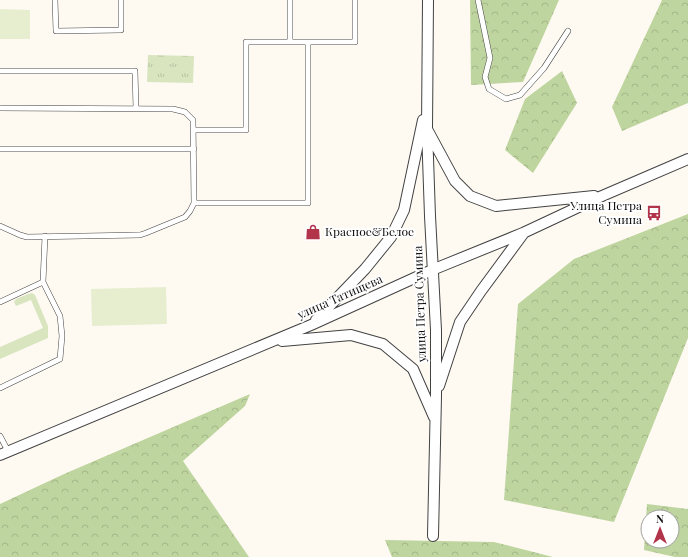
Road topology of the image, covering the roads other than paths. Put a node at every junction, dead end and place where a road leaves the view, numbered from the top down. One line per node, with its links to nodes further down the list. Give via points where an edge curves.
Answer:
1 (55, 0): 2 (lane, via 56,31 121,30)
2 (121, 0)
3 (290, 0): 8 (lane)
4 (355, 0): 9 (lane, via 355,42)
5 (428, 0): 11 (street, улица Петра Сумина)
6 (478, 0): 7 (lane, via 490,58 485,77 489,89 506,99 520,95 544,68)
7 (568, 31)
8 (290, 42): 9 (lane); 15 (lane, via 246,42 246,130)
9 (308, 42): 20 (lane, via 308,203)
10 (0, 71): 13 (lane, via 135,71)
11 (427, 100): 14 (street, улица Петра Сумина); 27 (street, via 404,210 391,238)
12 (0, 108): 13 (lane)
13 (136, 108): 15 (lane, via 173,108 185,112 193,120)
14 (427, 129): 19 (street, via 455,181 470,196 496,206); 24 (street, улица Петра Сумина)
15 (194, 130): 17 (lane)
16 (0, 149): 17 (lane)
17 (194, 149): 20 (lane)
18 (688, 159): 19 (street, улица Татищева)
19 (602, 196): 22 (street, улица Татищева)
20 (194, 203): 23 (lane, via 185,217 142,234)
21 (0, 226): 23 (lane, via 27,237)
22 (523, 233): 24 (street, улица Татищева); 30 (street, via 460,322)
23 (45, 236): 25 (lane)
24 (432, 270): 27 (street, улица Татищева); 30 (street, улица Петра Сумина, via 436,330)
25 (43, 282): 26 (lane); 29 (lane, via 60,316 60,359)
26 (0, 302)
27 (311, 325): 28 (street, улица Татищева)
28 (272, 341): 31 (street, via 350,335 383,344 413,369); 33 (street, улица Татищева)
29 (0, 388)
30 (436, 396): 31 (street, улица Петра Сумина)
31 (435, 419): 34 (street, улица Петра Сумина)
32 (0, 436): 33 (lane)
33 (4, 453)
34 (433, 536)

